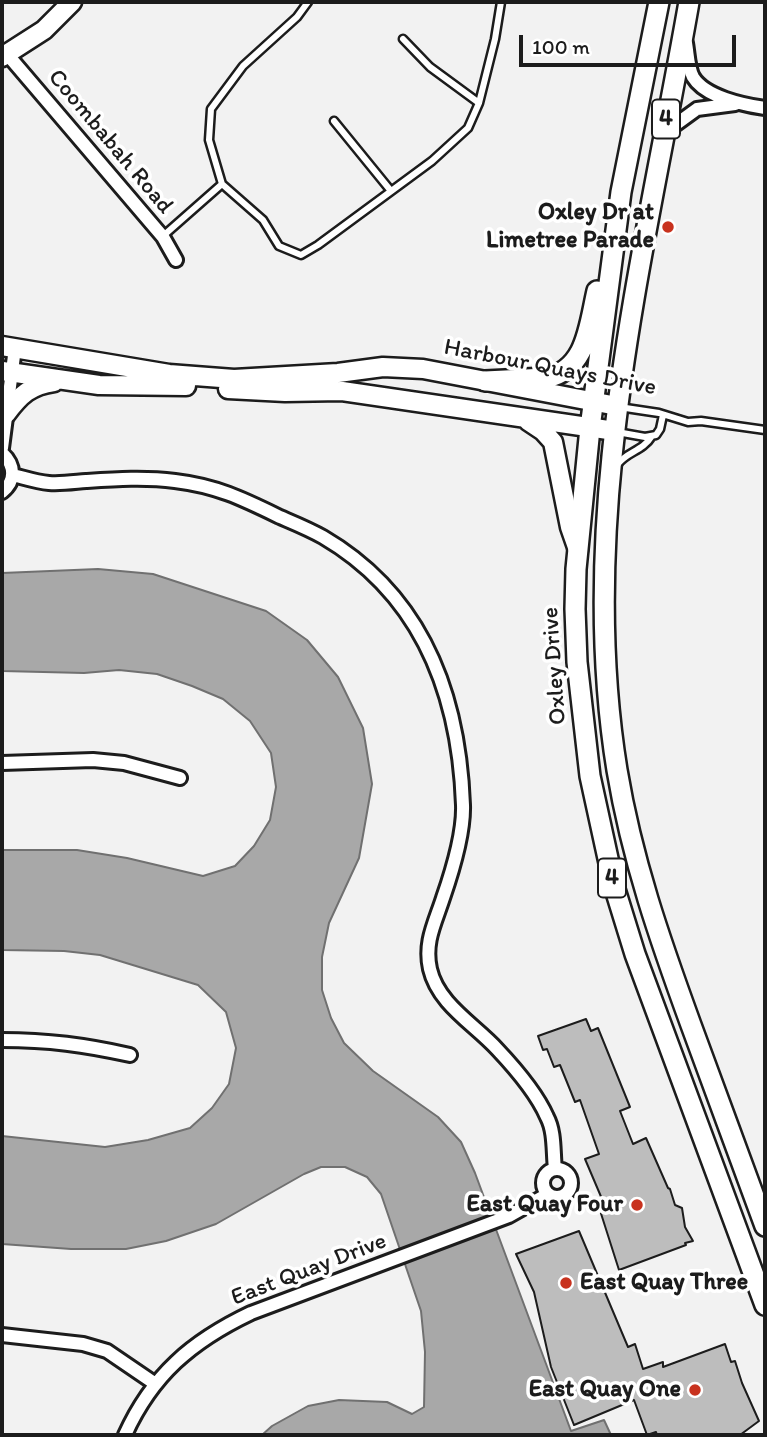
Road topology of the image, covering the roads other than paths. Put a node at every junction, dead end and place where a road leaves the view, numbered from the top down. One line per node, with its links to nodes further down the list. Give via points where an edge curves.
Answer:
1 (72, 2): 8 (street, via 44,30)
2 (308, 2): 14 (lane, via 243,66 211,108 209,140)
3 (501, 2): 9 (lane)
4 (659, 2): 16 (main road, Oxley Drive / 4)
5 (689, 2): 6 (main road, Oxley Drive / 4)
6 (684, 32): 10 (street, via 694,78); 13 (main road, Oxley Drive / 4)
7 (403, 39): 9 (lane, via 430,67)
8 (5, 55): 17 (street, Coombabah Road)
9 (479, 103): 15 (lane, via 468,128)
10 (739, 104): 11 (street); 13 (street, via 696,109)
11 (765, 108)
12 (334, 121): 15 (lane)
13 (664, 133): 23 (main road, Oxley Drive / 4)
14 (222, 184): 15 (lane, via 263,220 279,246 301,255); 17 (lane)
15 (391, 191)
16 (621, 192): 21 (main road, via 576,362 554,376); 22 (main road, Oxley Drive / 4)
17 (163, 237): 18 (street, Coombabah Road)
18 (176, 260)
19 (6, 358): 20 (street, Harbour Quays Drive); 21 (street, Harbour Quays Drive, via 234,379 383,367); 24 (street)
20 (65, 380): 24 (street, via 29,388); 26 (street, Harbour Quays Drive, via 285,393 342,391)
21 (485, 381): 22 (street, Harbour Quays Drive)
22 (594, 402): 23 (street, Harbour Quays Drive); 27 (main road, Oxley Drive / 4)
23 (617, 406): 25 (lane, Harbour Quays Drive); 29 (main road, Oxley Drive / 4)
24 (6, 414): 31 (street)
25 (663, 415): 28 (lane); 30 (lane, Harbour Quays Drive, via 660,429)
26 (525, 420): 27 (street, Harbour Quays Drive); 35 (street, via 553,442)
27 (590, 428): 29 (street, Harbour Quays Drive); 35 (main road, Oxley Drive / 4)
28 (765, 430)
29 (614, 431): 30 (lane, Harbour Quays Drive); 32 (main road, Oxley Drive / 4)
30 (652, 436): 32 (lane, via 646,446 622,458)
31 (2, 451): 33 (street)
32 (610, 474): 42 (main road, Oxley Drive / 4, via 605,652 628,824 655,926)
33 (13, 475): 34 (street); 40 (street, via 50,483 141,477 223,490 323,537 367,570 403,607 431,654 447,695 460,752 463,809 456,852 429,938 434,983 455,1011 498,1049 547,1116)
34 (2, 492)
35 (578, 550): 43 (main road, Oxley Drive / 4, via 575,625 583,723 611,875 635,954)
36 (2, 763): 37 (street, via 93,760)
37 (180, 778)
38 (2, 1040): 39 (street, via 73,1043)
39 (130, 1055)
40 (555, 1169): 41 (street, via 543,1179); 41 (street, via 568,1173 571,1186 561,1196)
41 (548, 1194): 45 (street, East Quay Drive, via 509,1216 251,1313 187,1352)
42 (765, 1226)
43 (765, 1305)
44 (2, 1335): 45 (street, via 107,1350)
45 (154, 1383): 46 (street, East Quay Drive)
46 (125, 1435)

